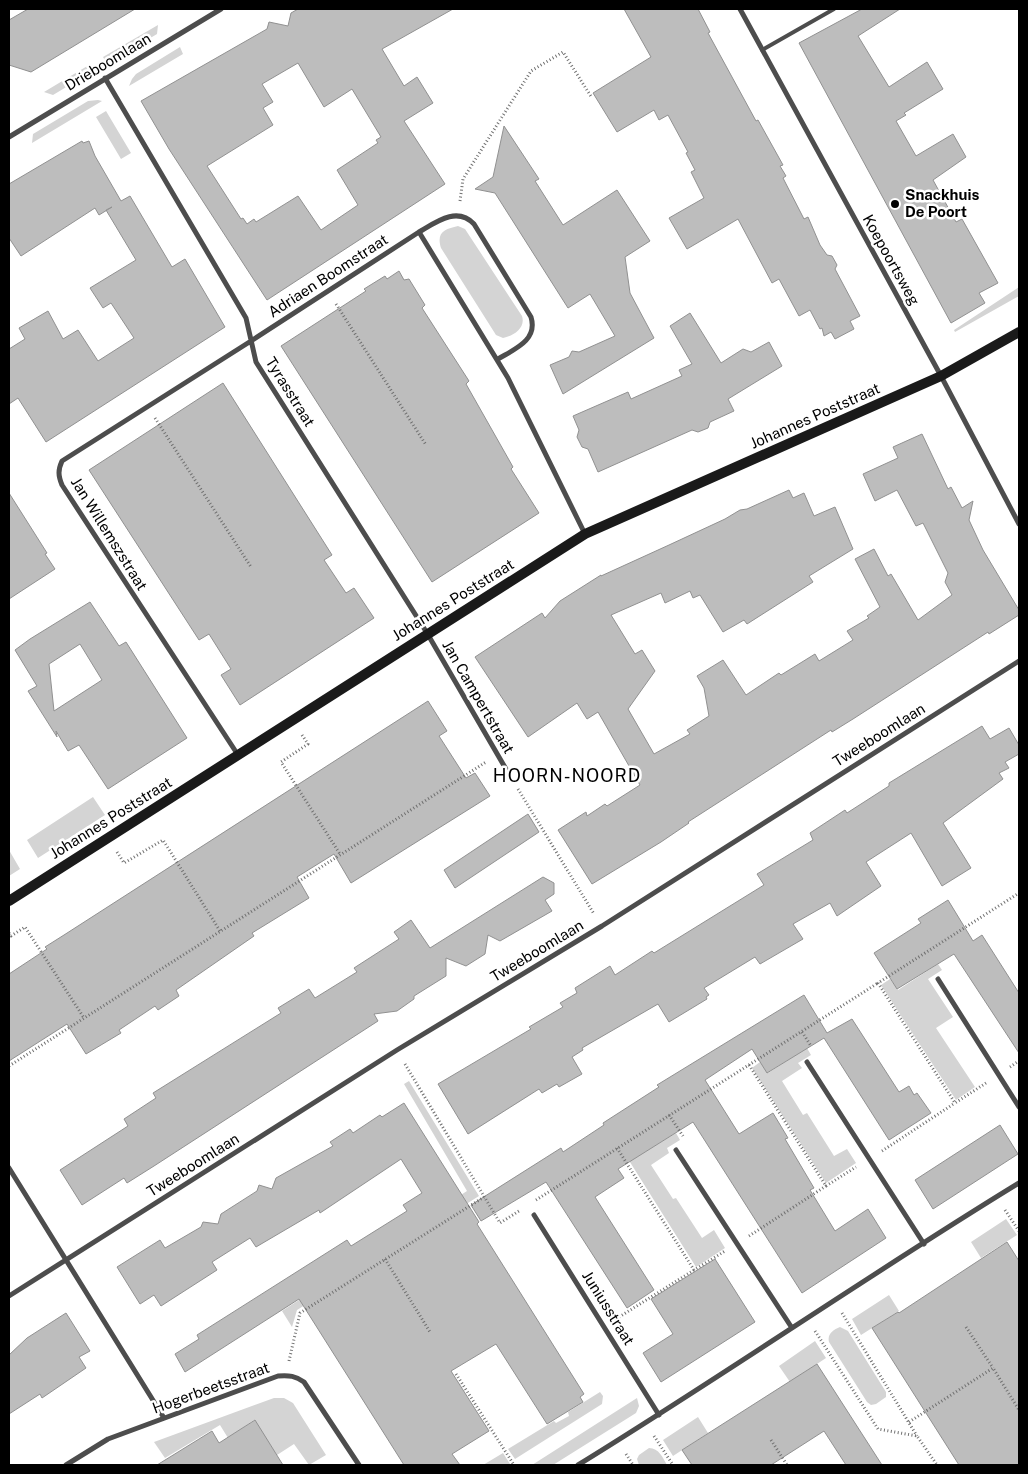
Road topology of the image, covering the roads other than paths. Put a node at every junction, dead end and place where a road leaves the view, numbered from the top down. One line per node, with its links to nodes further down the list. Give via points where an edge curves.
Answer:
1 (221, 9): 5 (street, Drieboomlaan)
2 (740, 9): 4 (street, Koepoortsweg)
3 (834, 9): 4 (lane)
4 (762, 50): 11 (street, Koepoortsweg)
5 (105, 78): 6 (street, Drieboomlaan); 9 (street, Tyrasstraat, via 246,318)
6 (9, 137)
7 (419, 232): 9 (street, Adriaen Boomstraat); 10 (street); 10 (street, Adriaen Boomstraat, via 445,217 458,215 474,224 534,327 521,345)
8 (1019, 332): 11 (street, Johannes Poststraat)
9 (251, 341): 14 (street, Tyrasstraat, via 256,362); 16 (street, Jan Willemszstraat, via 62,461 58,468 58,476 67,493)
10 (498, 359): 13 (street)
11 (941, 376): 12 (street, Koepoortsweg); 13 (street, Johannes Poststraat)
12 (1019, 524)
13 (585, 534): 14 (street, Johannes Poststraat)
14 (427, 633): 16 (street, Johannes Poststraat); 17 (street, Jan Campertstraat)
15 (1019, 661): 27 (street, Tweeboomlaan)
16 (238, 755): 18 (street, Johannes Poststraat)
17 (510, 776)
18 (9, 901)
19 (938, 979): 21 (street)
20 (807, 1062): 26 (street)
21 (1019, 1107)
22 (676, 1150): 29 (street)
23 (9, 1168): 27 (street)
24 (1019, 1183): 26 (street)
25 (534, 1215): 30 (street, Juniusstraat)
26 (924, 1244): 29 (street)
27 (66, 1260): 28 (street, Tweeboomlaan); 31 (street)
28 (9, 1296)
29 (792, 1328): 30 (street)
30 (660, 1414): 34 (street)
31 (164, 1418): 32 (street, Hogerbeetsstraat, via 108,1439); 33 (street, Hogerbeetsstraat, via 278,1376 296,1377 304,1382)
32 (66, 1465)
33 (359, 1465)
34 (578, 1465)

